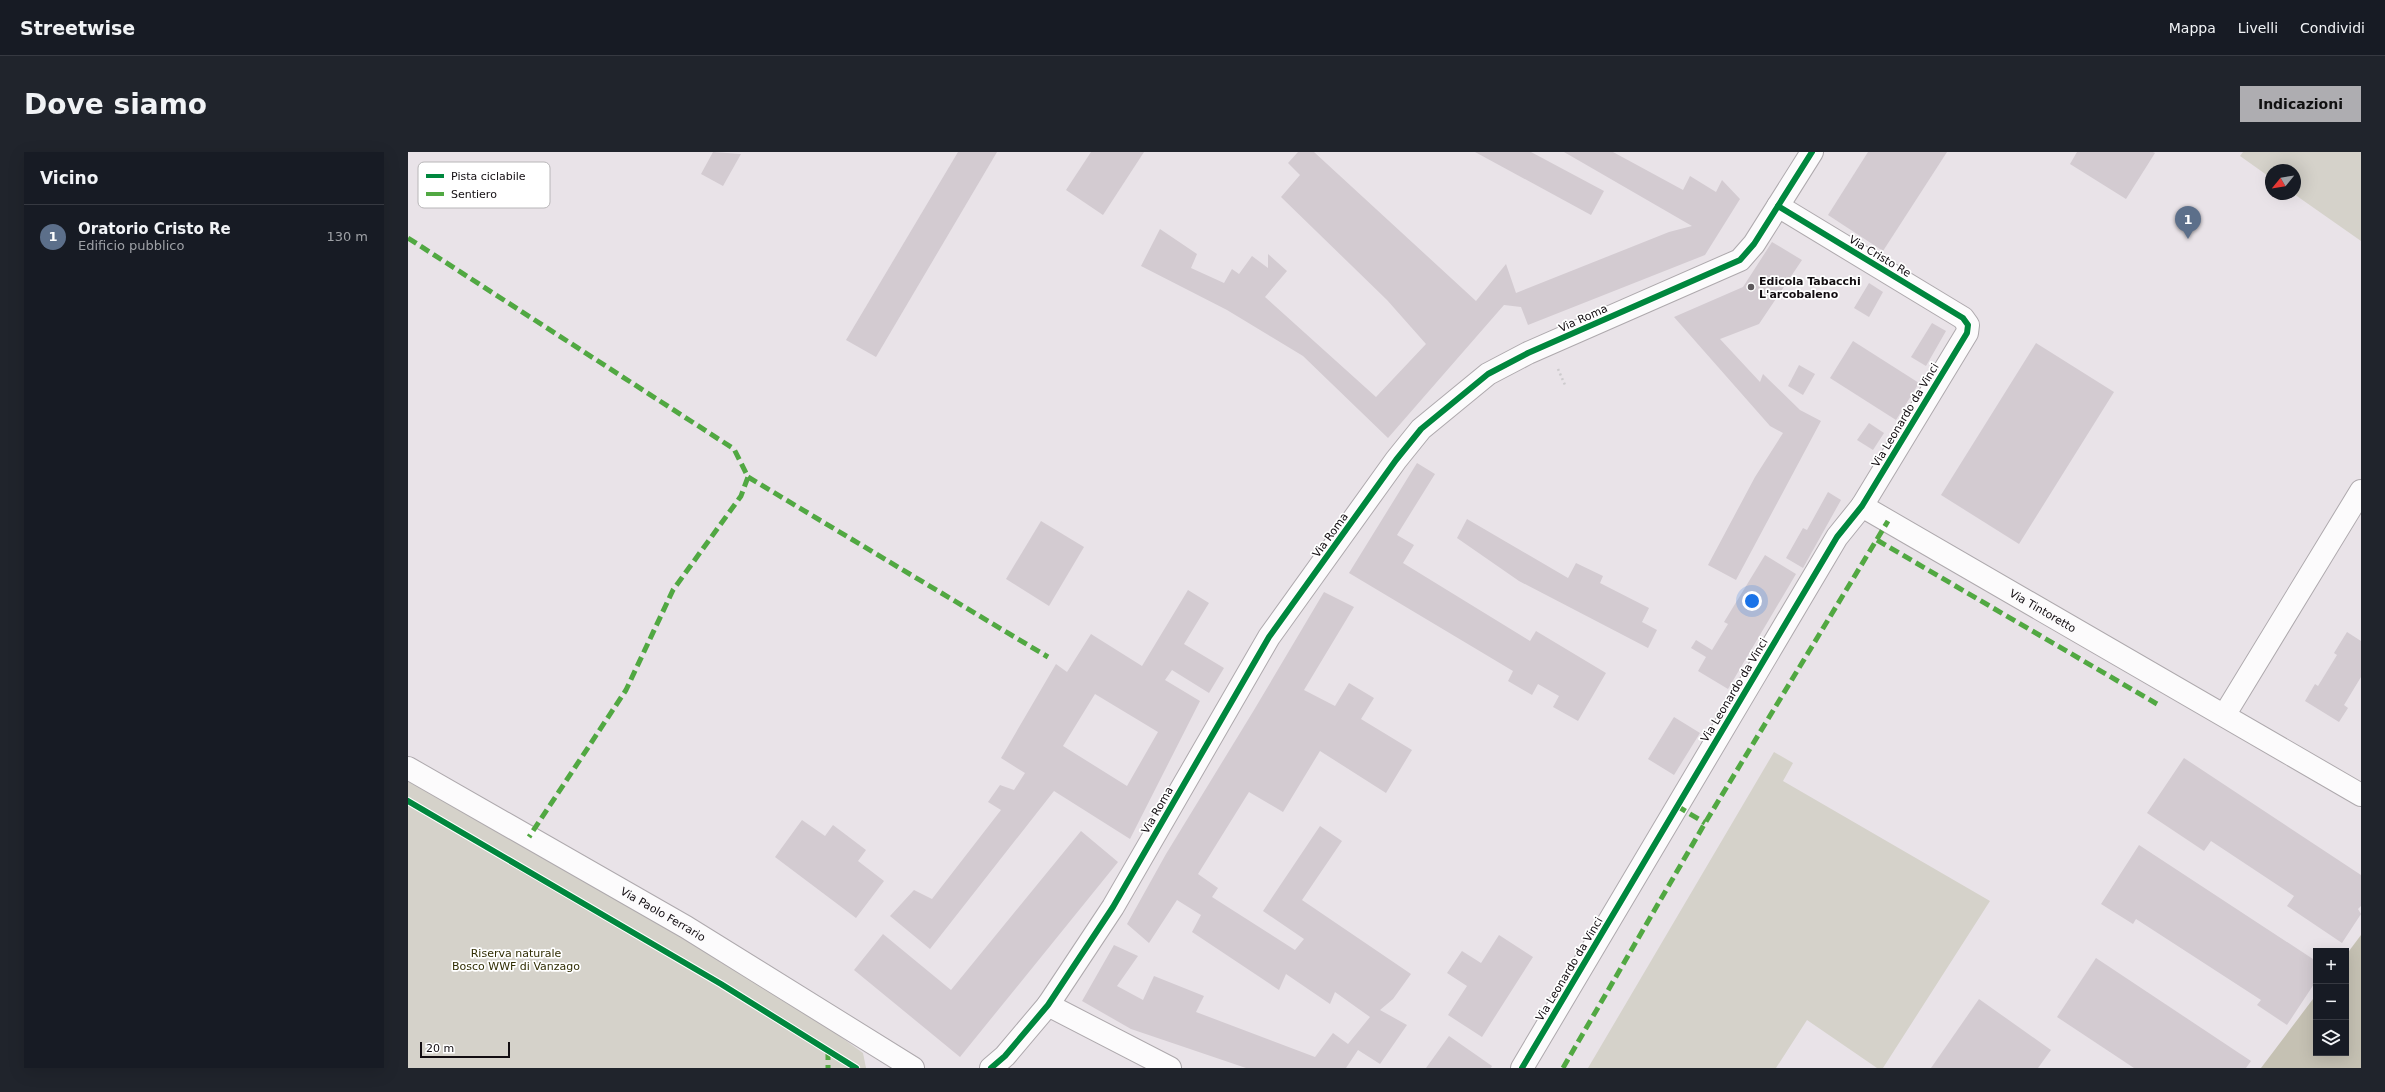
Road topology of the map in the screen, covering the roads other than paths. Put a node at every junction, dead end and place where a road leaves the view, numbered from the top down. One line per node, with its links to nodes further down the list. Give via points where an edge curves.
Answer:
1 (1812, 152): 2 (street, Via Roma)
2 (1778, 206): 3 (street, Via Cristo Re, via 1963,318); 9 (street, Via Roma, via 1754,244 1740,260 1528,353 1488,374 1421,428 1269,637 1113,907)
3 (1968, 326): 5 (street, Via Leonardo da Vinci)
4 (2361, 491): 6 (street)
5 (1862, 506): 6 (street, Via Tintoretto); 13 (street, Via Leonardo da Vinci, via 1837,537)
6 (2225, 714): 8 (street, Via Tintoretto)
7 (408, 768): 10 (street, Via Paolo Ferrario, via 686,927)
8 (2361, 795)
9 (1048, 1005): 11 (street, Via Roma, via 1005,1056); 12 (street)
10 (913, 1068)
11 (990, 1068)
12 (1170, 1068)
13 (1522, 1068)

